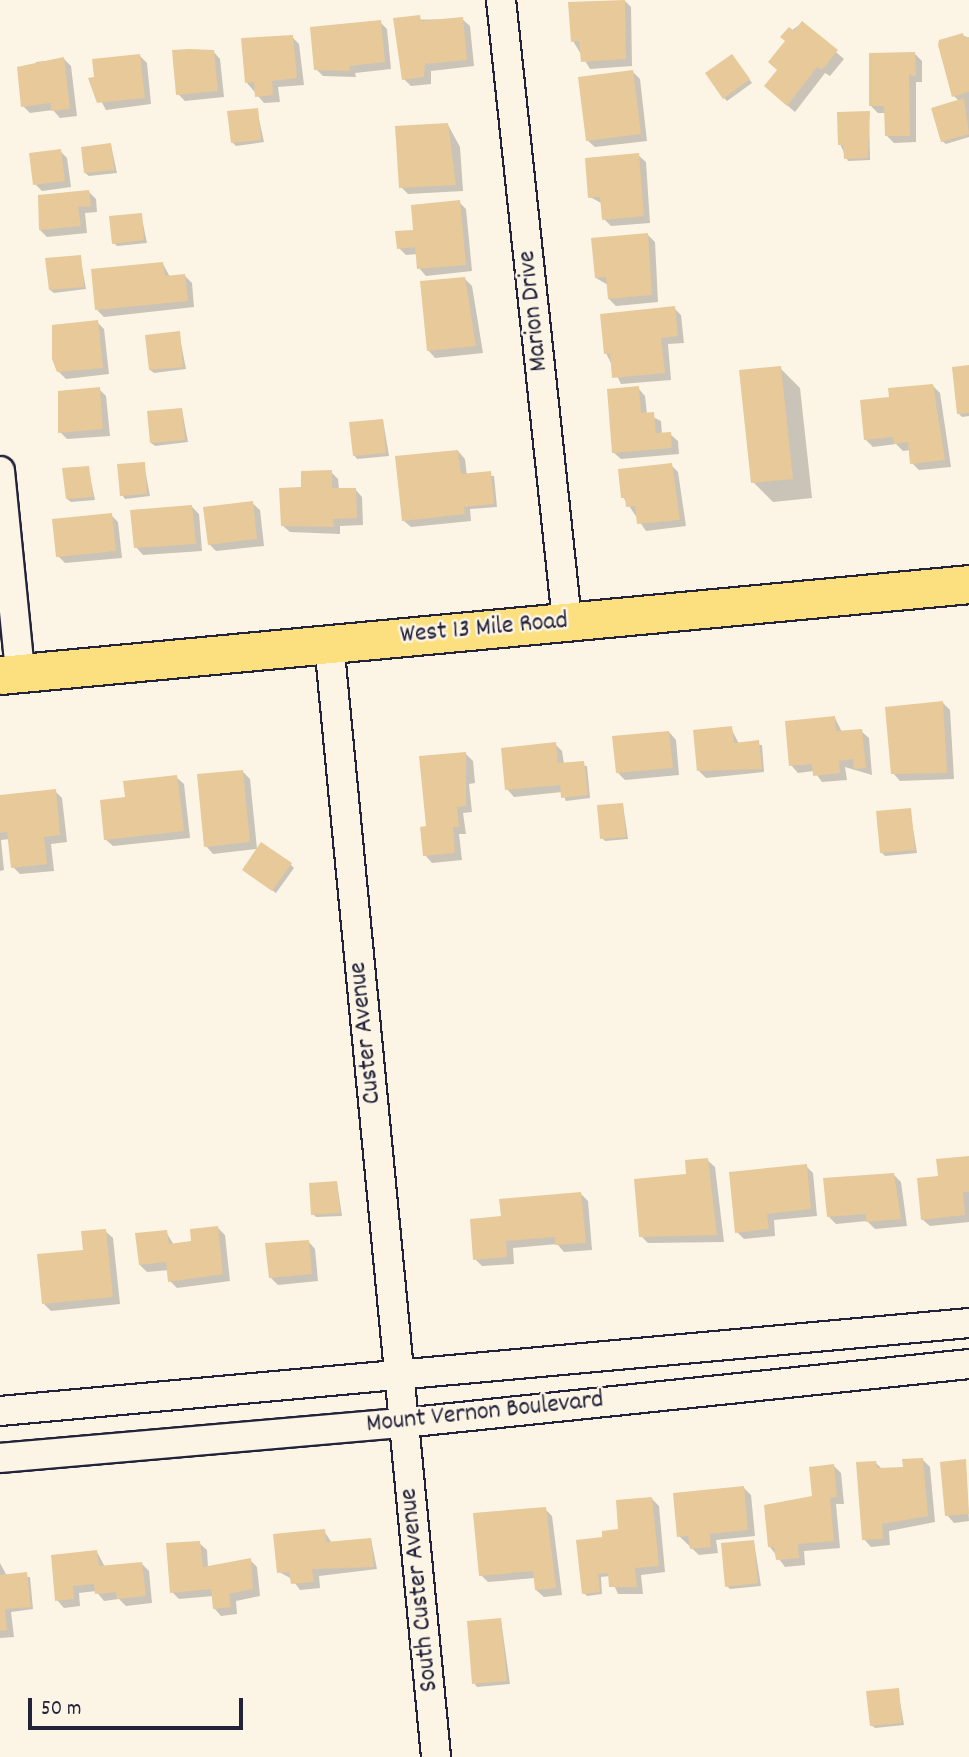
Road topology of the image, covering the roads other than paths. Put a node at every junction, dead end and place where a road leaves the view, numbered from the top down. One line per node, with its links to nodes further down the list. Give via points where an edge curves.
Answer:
1 (501, 0): 4 (street, Marion Drive)
2 (0, 471): 6 (street)
3 (969, 584): 4 (main road, West 13 Mile Road)
4 (567, 621): 5 (main road, West 13 Mile Road)
5 (329, 643): 6 (main road, West 13 Mile Road); 9 (street, Custer Avenue)
6 (10, 674)
7 (969, 1323): 9 (street, Mount Vernon Boulevard)
8 (969, 1364): 11 (street, Mount Vernon Boulevard)
9 (399, 1377): 10 (street, Mount Vernon Boulevard); 11 (street, Custer Avenue)
10 (0, 1411)
11 (402, 1423): 12 (street, Mount Vernon Boulevard); 13 (street, South Custer Avenue)
12 (0, 1458)
13 (436, 1757)

